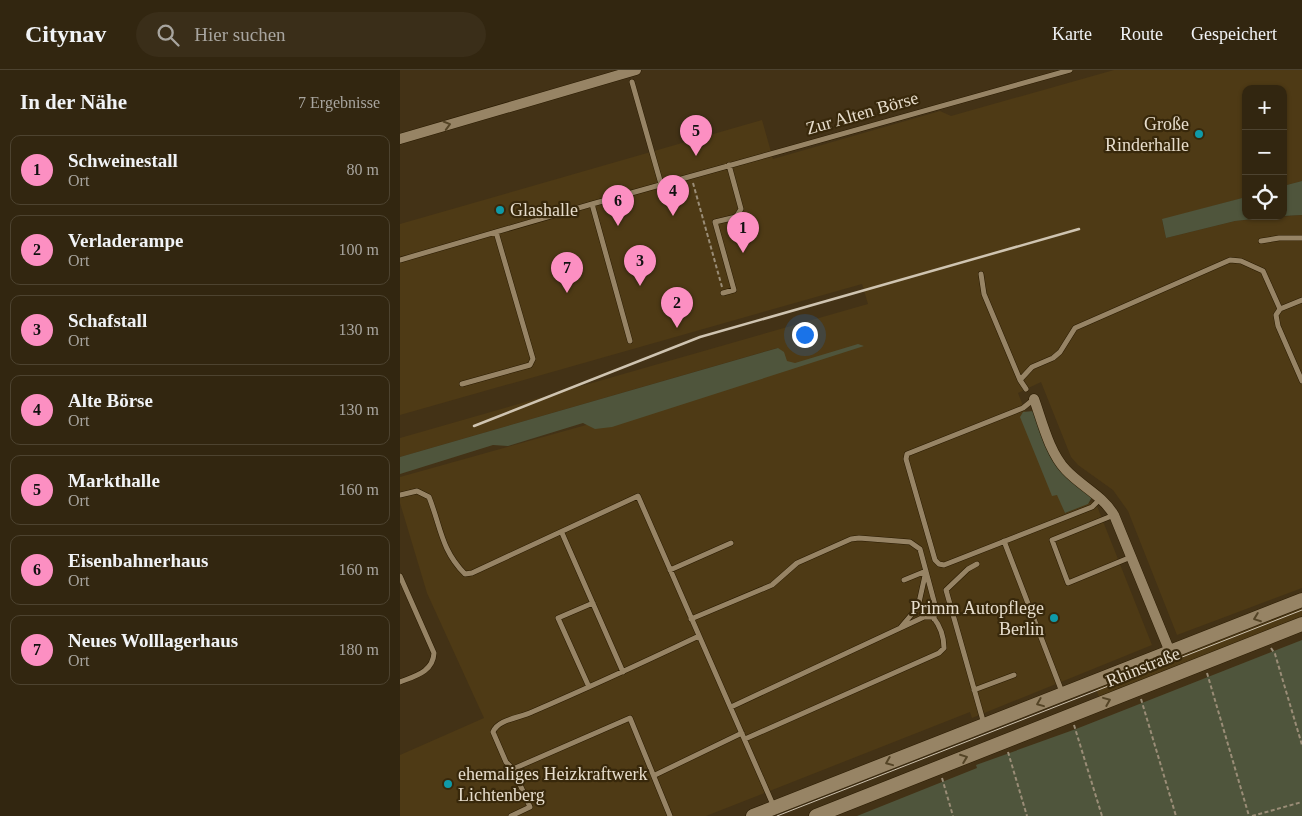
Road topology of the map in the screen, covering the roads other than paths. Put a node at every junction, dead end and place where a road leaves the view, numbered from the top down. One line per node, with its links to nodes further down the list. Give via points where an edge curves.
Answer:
1 (1070, 70): 4 (lane, Zur Alten Börse)
2 (632, 73): 3 (street, one-way to 2); 5 (lane)
3 (400, 139)
4 (729, 165): 5 (lane, Zur Alten Börse); 12 (lane, via 741,209 736,217 715,222 734,290)
5 (661, 184): 6 (lane, Zur Alten Börse)
6 (592, 204): 7 (lane, Zur Alten Börse); 15 (lane)
7 (496, 232): 10 (lane, Zur Alten Börse); 18 (lane, via 533,359 530,365)
8 (1302, 238): 9 (lane)
9 (1261, 241)
10 (400, 260)
11 (981, 274): 16 (lane, via 984,294)
12 (724, 293)
13 (1302, 300): 14 (lane)
14 (1280, 309): 16 (lane, via 1263,271 1241,261 1230,260 1075,328 1060,352 1032,367); 17 (lane, via 1276,315 1278,326)
15 (630, 341)
16 (1020, 380): 19 (lane)
17 (1302, 381)
18 (462, 384)
19 (1026, 389)
20 (1034, 399): 22 (street, Rhinstraße, via 1061,465); 25 (lane, via 1023,408 907,454 935,560 939,564 944,565)
21 (400, 495): 24 (lane, via 416,490 429,497 444,545 465,574)
22 (1101, 498): 23 (street, Rhinstraße); 25 (lane, via 1092,508)
23 (1114, 515): 27 (street, Rhinstraße); 27 (lane, via 1052,540 1068,584)
24 (562, 533): 29 (lane, via 638,496); 34 (lane)
25 (1004, 541): 46 (lane)
26 (731, 543): 29 (lane)
27 (1132, 557): 40 (street, Rhinstraße)
28 (977, 564): 45 (lane, via 946,590)
29 (670, 570): 35 (lane)
30 (926, 571): 32 (lane); 35 (lane, via 920,549 910,542 851,539 797,564 772,585); 36 (lane, via 935,605); 38 (lane, via 918,607)
31 (400, 576): 43 (lane, via 434,653 434,662 429,668)
32 (904, 580)
33 (1302, 600): 40 (main road, Rhinstraße, one-way to 40)
34 (593, 603): 41 (lane); 44 (lane, via 558,618)
35 (691, 619): 39 (lane)
36 (934, 619): 38 (lane, via 924,617); 49 (lane, via 944,637 944,648 938,653)
37 (1302, 624): 50 (main road, Rhinstraße, one-way to 37)
38 (901, 628): 47 (lane)
39 (699, 636): 41 (lane); 47 (lane)
40 (1170, 652): 46 (main road, Rhinstraße)
41 (623, 672): 44 (lane)
42 (1014, 675): 45 (lane)
43 (400, 682)
44 (589, 687): 51 (lane, via 495,728 493,732 506,762)
45 (974, 690): 48 (lane)
46 (1063, 694): 48 (main road, Rhinstraße, one-way to 48)
47 (730, 707): 49 (lane)
48 (986, 724): 50 (main road); 53 (main road, Rhinstraße, one-way to 53)
49 (743, 736): 52 (lane); 53 (lane)
50 (1005, 750): 57 (main road, Rhinstraße, one-way to 50)
51 (513, 769): 52 (lane, via 630,718); 54 (lane, via 530,807)
52 (655, 775): 55 (lane)
53 (774, 808): 56 (main road, Rhinstraße)
54 (512, 816)
55 (670, 816)
56 (753, 816)
57 (816, 816)

